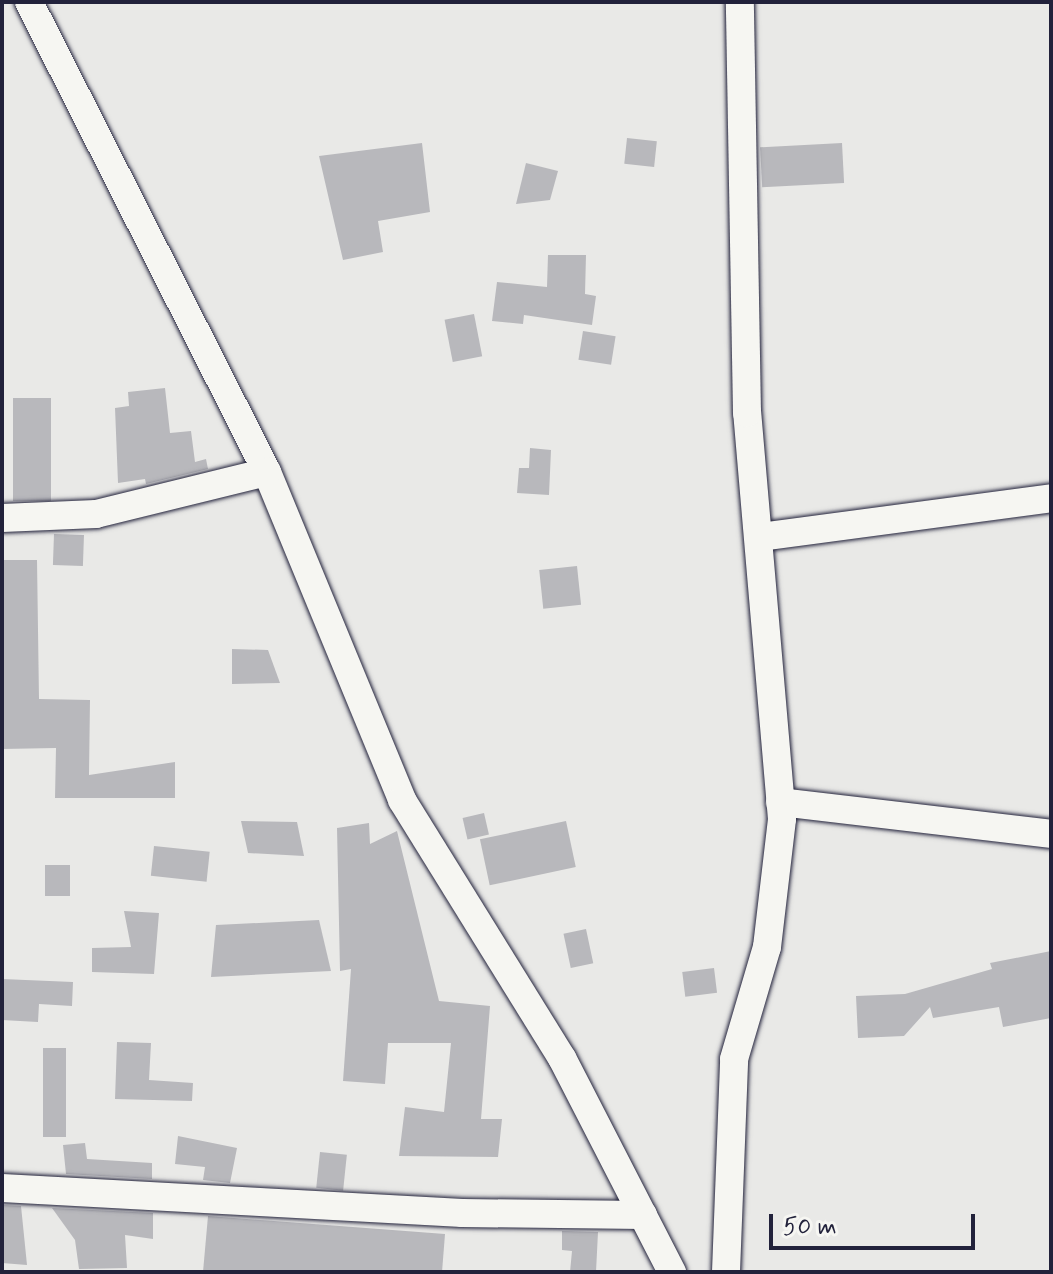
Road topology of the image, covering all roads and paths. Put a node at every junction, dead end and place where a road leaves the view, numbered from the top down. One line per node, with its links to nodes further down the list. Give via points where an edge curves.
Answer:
1 (29, 2): 3 (street)
2 (740, 2): 6 (street, via 747,413)
3 (267, 472): 5 (street, via 96,514); 10 (street, via 402,800 562,1058)
4 (1051, 498): 6 (street)
5 (2, 518)
6 (760, 537): 7 (street, via 764,662)
7 (780, 802): 8 (street); 12 (street, via 779,868 767,947 734,1059 729,1099)
8 (1051, 834)
9 (2, 1188): 10 (street, via 462,1213)
10 (643, 1215): 11 (street)
11 (672, 1272)
12 (726, 1272)

